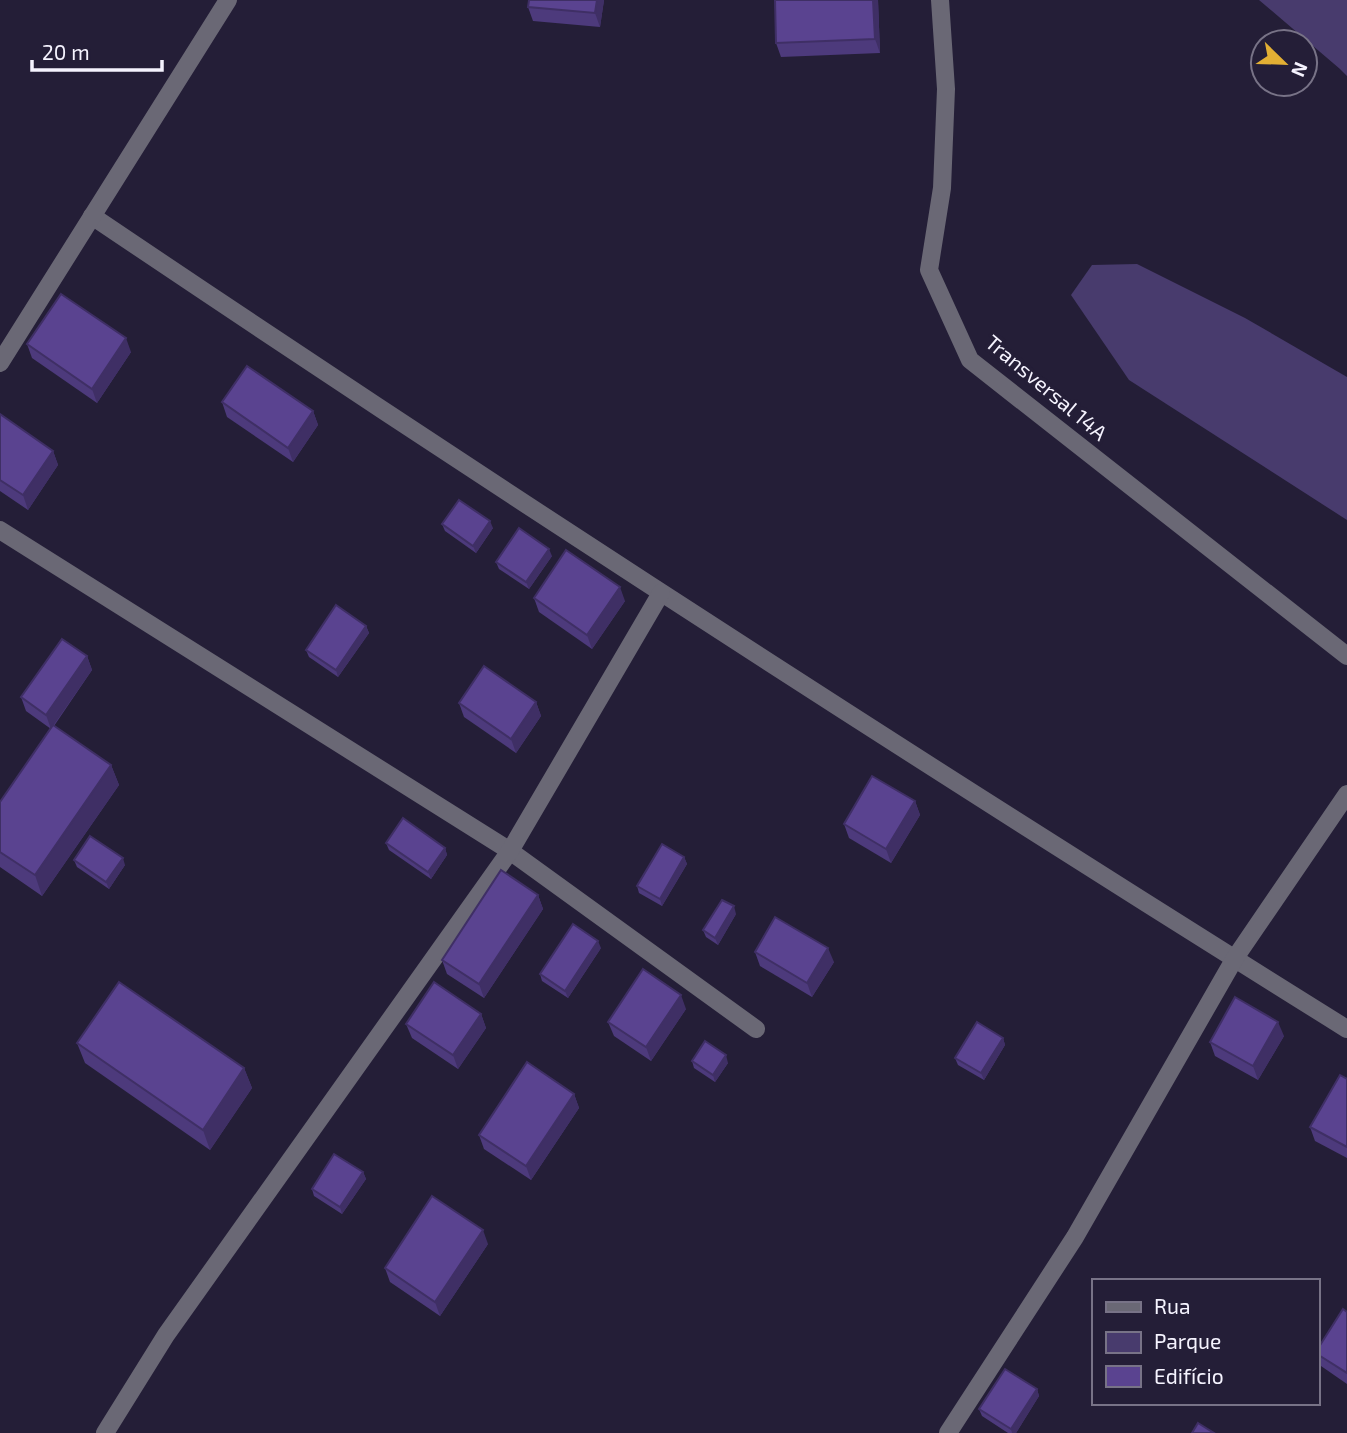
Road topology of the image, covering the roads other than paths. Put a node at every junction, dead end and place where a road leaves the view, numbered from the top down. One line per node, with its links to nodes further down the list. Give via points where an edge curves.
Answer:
1 (228, 0): 3 (street)
2 (940, 0): 7 (street, Transversal 14A, via 946,89 943,163 929,270 970,360)
3 (92, 216): 4 (street); 6 (street)
4 (0, 363)
5 (0, 530): 9 (street)
6 (661, 593): 9 (street); 10 (street)
7 (1347, 656)
8 (1347, 794): 10 (street)
9 (510, 851): 11 (street); 13 (street, via 166,1335)
10 (1234, 958): 12 (street); 14 (street, via 1075,1237)
11 (756, 1029)
12 (1347, 1029)
13 (105, 1433)
14 (948, 1433)

